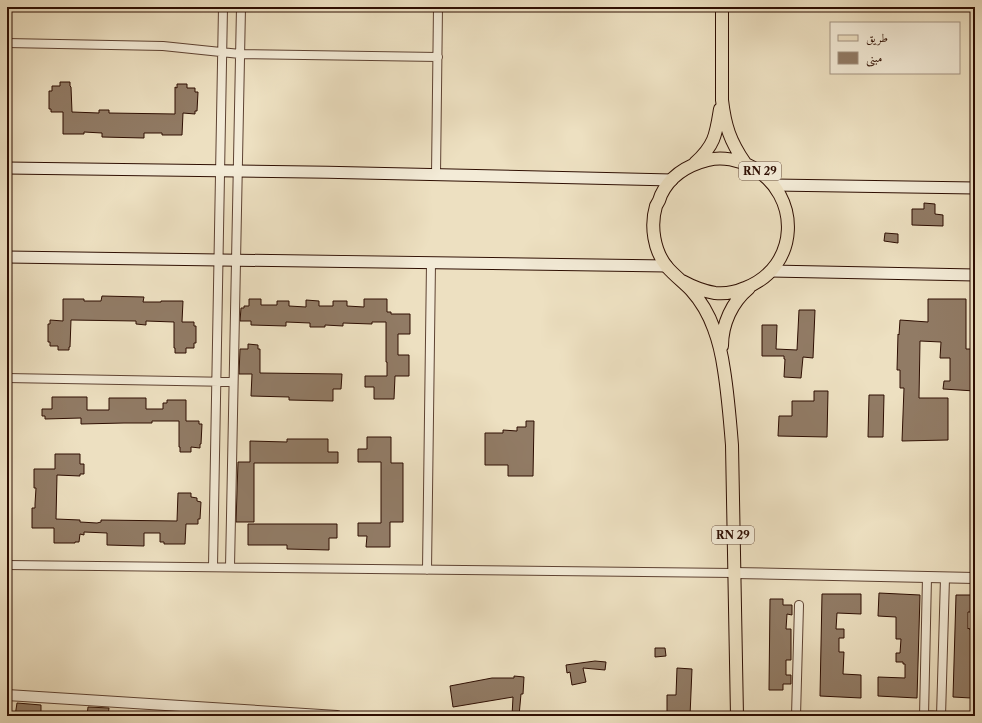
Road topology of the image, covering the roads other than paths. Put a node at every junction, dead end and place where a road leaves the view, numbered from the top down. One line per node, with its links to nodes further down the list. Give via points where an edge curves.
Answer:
1 (223, 7): 6 (street)
2 (241, 7): 7 (street)
3 (438, 7): 8 (street)
4 (722, 7): 9 (main road, RN 29)
5 (7, 43): 6 (street, via 163,46)
6 (222, 52): 7 (street); 13 (street)
7 (240, 54): 8 (street); 14 (street)
8 (438, 57): 15 (street)
9 (722, 100): 10 (main road, RN 29, via 728,133); 11 (main road, RN 29, via 712,144)
10 (745, 163): 11 (main road, RN 29, via 728,159 710,159); 17 (main road, RN 29, via 761,172)
11 (693, 165): 16 (main road, RN 29)
12 (7, 168): 13 (main road)
13 (220, 170): 14 (main road); 20 (street)
14 (238, 170): 15 (main road); 21 (street)
15 (436, 174): 16 (main road)
16 (672, 180): 23 (main road, RN 29, via 656,206 654,222 659,252)
17 (774, 185): 18 (main road); 24 (main road, RN 29, via 787,213 788,228 786,244)
18 (975, 188)
19 (7, 257): 20 (main road)
20 (218, 260): 21 (main road); 30 (street)
21 (236, 260): 22 (main road); 31 (street)
22 (431, 262): 23 (main road); 35 (street)
23 (667, 266): 26 (main road, RN 29)
24 (771, 271): 25 (main road); 27 (main road, RN 29)
25 (975, 275)
26 (682, 281): 27 (main road, RN 29, via 698,290 717,293 736,292); 28 (main road, RN 29, via 708,314)
27 (754, 285): 28 (main road, RN 29, via 743,293 728,316 724,328)
28 (722, 355): 36 (main road, RN 29, via 732,445)
29 (7, 378): 30 (street)
30 (216, 382): 31 (street); 33 (street)
31 (233, 382): 34 (street)
32 (7, 565): 33 (street)
33 (212, 567): 34 (street)
34 (230, 567): 35 (street)
35 (427, 570): 36 (street)
36 (734, 573): 37 (street); 43 (main road, RN 29)
37 (927, 577): 38 (street); 45 (street)
38 (945, 578): 39 (street); 46 (street)
39 (975, 578)
40 (799, 605): 44 (street)
41 (7, 696): 42 (street)
42 (337, 716)
43 (737, 716)
44 (796, 716)
45 (924, 716): 46 (street)
46 (941, 716)

